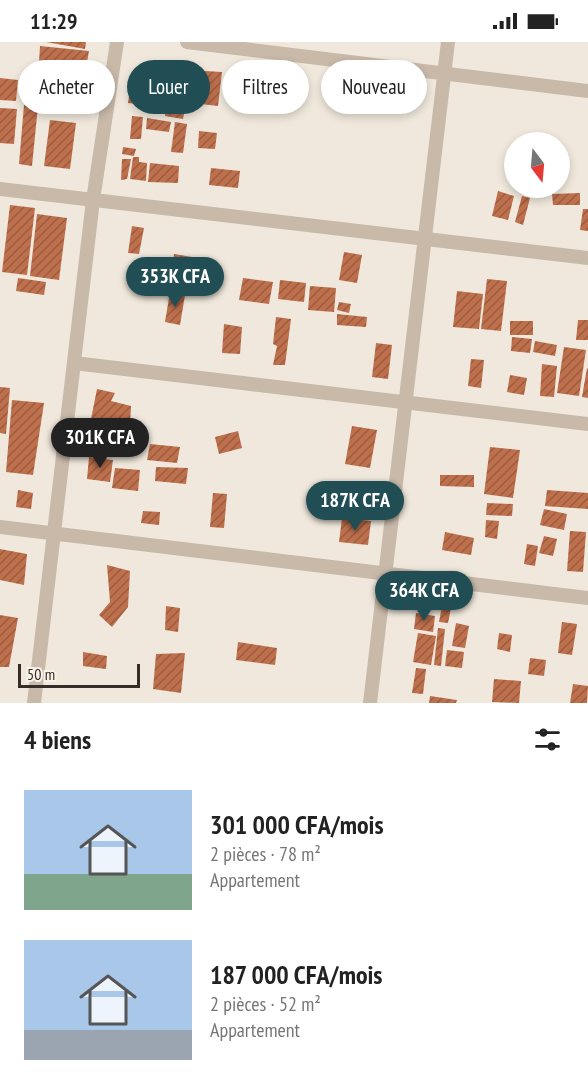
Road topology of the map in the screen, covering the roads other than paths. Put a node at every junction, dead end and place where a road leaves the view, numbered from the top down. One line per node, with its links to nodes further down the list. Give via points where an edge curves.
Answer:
1 (117, 42): 7 (street)
2 (187, 42): 4 (street)
3 (448, 42): 4 (street)
4 (444, 73): 5 (street); 8 (street)
5 (588, 91)
6 (0, 189): 7 (street)
7 (93, 200): 8 (street); 10 (street)
8 (425, 239): 9 (street); 11 (street)
9 (588, 258)
10 (74, 363): 11 (street); 14 (street)
11 (406, 402): 12 (street); 15 (street)
12 (588, 424)
13 (0, 526): 14 (street)
14 (54, 534): 15 (street); 17 (street)
15 (385, 574): 16 (street); 19 (street)
16 (588, 598)
17 (34, 703): 18 (street)
18 (38, 703)
19 (370, 703)

